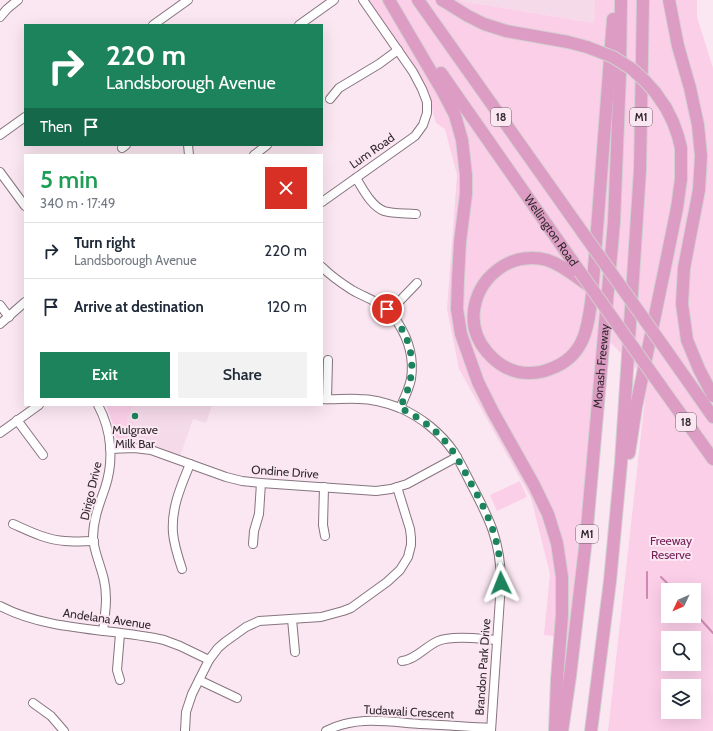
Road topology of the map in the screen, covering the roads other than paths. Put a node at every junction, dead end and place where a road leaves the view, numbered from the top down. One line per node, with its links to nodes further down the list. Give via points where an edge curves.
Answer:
1 (18, 0): 12 (street)
2 (188, 0): 13 (street)
3 (334, 0): 14 (street)
4 (362, 0): 15 (street)
5 (390, 0): 27 (highway, Wellington Road / 18); 73 (highway, via 455,115 462,140 466,194 460,242 457,308 461,334 478,382 534,485 548,514 557,543 562,577 562,615)
6 (418, 0): 40 (highway, Wellington Road / 18, bridge)
7 (442, 0): 56 (highway, bridge, via 484,24 506,31 568,42 613,57 632,69 655,92 666,108 678,136 681,148 681,179 677,208 636,407)
8 (615, 0): 27 (highway, via 592,295 584,337 573,355 561,365 549,370 524,373 503,367 494,360 484,348 474,327 474,312 484,283 494,272 520,259 539,258)
9 (621, 0): 74 (highway, Monash Freeway / M1, via 614,222 586,539)
10 (643, 0): 56 (highway, Monash Freeway / M1, via 640,170 622,464)
11 (669, 0): 35 (highway, via 698,125 701,156 699,190 684,268 682,304 687,340)
12 (0, 17)
13 (154, 24)
14 (300, 24)
15 (398, 50): 16 (street, via 340,88); 22 (street, Lum Road, via 422,89 427,102 427,113 423,125 415,136)
16 (330, 99)
17 (24, 118): 18 (street)
18 (0, 135)
19 (266, 146): 20 (street)
20 (255, 154)
21 (0, 172): 24 (street)
22 (356, 178): 23 (street, Lum Road); 25 (street, via 371,201 379,208 394,213)
23 (323, 201)
24 (24, 205)
25 (416, 214)
26 (323, 268): 31 (street, via 347,287)
27 (579, 275): 46 (highway, Wellington Road / 18, bridge)
28 (417, 283): 31 (street)
29 (24, 303): 32 (street)
30 (0, 305): 32 (street)
31 (390, 311): 39 (street, via 406,336 412,358 410,384)
32 (9, 317): 33 (street)
33 (0, 324)
34 (328, 360): 36 (street)
35 (713, 396)
36 (325, 399): 39 (street, Brandon Park Drive, via 368,399)
37 (38, 406): 41 (street)
38 (98, 406): 43 (street, Dirigo Drive, via 105,420)
39 (400, 408): 45 (street, Brandon Park Drive, via 430,426)
40 (713, 417)
41 (18, 420): 42 (street); 44 (street)
42 (0, 433)
43 (110, 450): 47 (street, Ondine Drive, via 146,448); 53 (street, Dirigo Drive, via 108,479 96,513)
44 (43, 455)
45 (456, 457): 50 (street, Ondine Drive, via 413,482); 61 (street, Brandon Park Drive, via 488,517 497,542 501,575)
46 (713, 459)
47 (190, 464): 48 (street, Ondine Drive, via 226,477); 55 (street, via 173,519 174,541)
48 (261, 483): 49 (street, Ondine Drive); 54 (street, via 259,514)
49 (324, 487): 50 (street, Ondine Drive, via 376,491); 52 (street)
50 (397, 487): 58 (street, via 411,538 410,552 403,567 391,579 347,610 327,616)
51 (13, 524): 53 (street, via 48,538)
52 (325, 536)
53 (94, 541): 59 (street, Dirigo Drive, via 106,592)
54 (253, 544)
55 (182, 569)
56 (610, 581): 75 (highway, Monash Freeway / M1)
57 (0, 607): 59 (street, Andelana Avenue, via 38,621)
58 (292, 619): 62 (street); 63 (street, via 263,620 250,624 222,644)
59 (103, 631): 60 (street, Andelana Avenue)
60 (120, 634): 63 (street, Andelana Avenue, via 164,640); 65 (street, via 117,670)
61 (497, 640): 64 (street, via 444,639 409,660); 69 (street, Brandon Park Drive)
62 (295, 652)
63 (209, 660): 66 (street)
64 (402, 661)
65 (120, 680)
66 (199, 680): 67 (street); 71 (street, via 186,712)
67 (238, 698)
68 (32, 703): 70 (street, via 51,716)
69 (491, 730): 72 (street, Tudawali Crescent, via 363,721 339,725)
70 (64, 731)
71 (184, 731)
72 (326, 731)
73 (555, 731)
74 (562, 731)
75 (591, 731)

